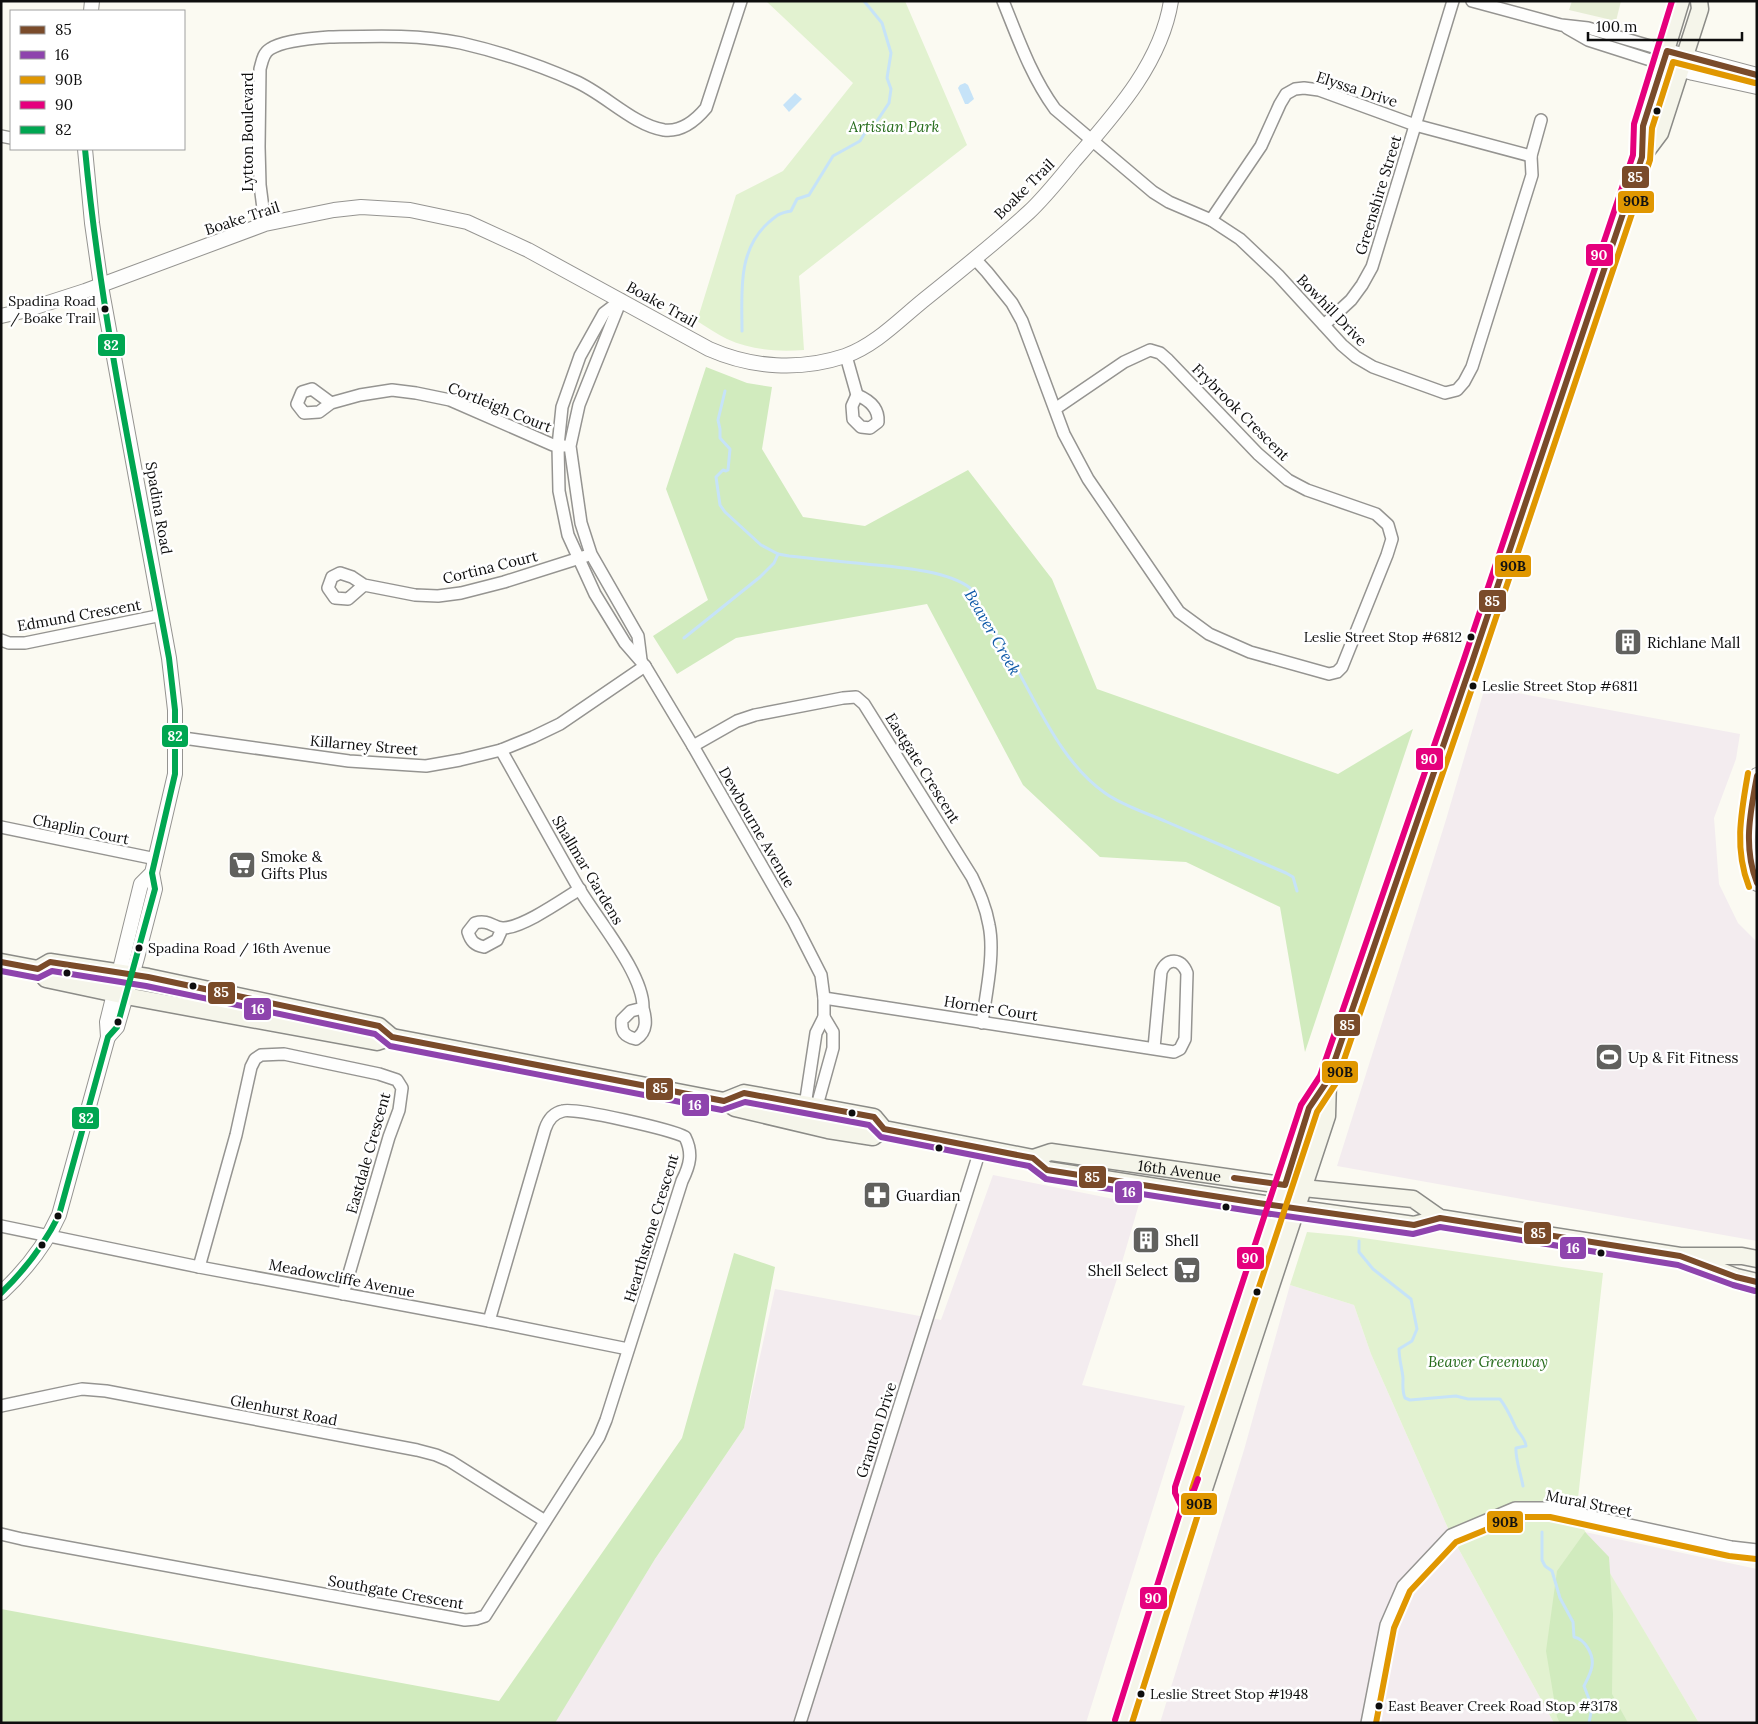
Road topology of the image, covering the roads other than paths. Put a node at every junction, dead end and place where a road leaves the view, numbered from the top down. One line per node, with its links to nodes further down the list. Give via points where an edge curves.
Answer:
1 (741, 1): 19 (street, Lytton Boulevard, via 706,108 685,126 667,130 645,123 576,81 520,59 461,43 384,36 318,38 269,49 260,69 260,185)
2 (1003, 1): 14 (street, Bowhill Drive, via 1044,94 1055,109)
3 (1171, 1): 14 (street, Boake Trail, via 1169,16 1144,70 1111,119)
4 (1453, 1): 13 (street, Greenshire Street)
5 (1472, 1): 8 (street, via 1561,25 1588,28)
6 (1681, 1): 8 (main road)
7 (1699, 1): 9 (main road, via 1700,9)
8 (1665, 58): 9 (street); 17 (main road, via 1644,126)
9 (1683, 63): 10 (street); 11 (street); 17 (main road, via 1660,133)
10 (1757, 75)
11 (1757, 87)
12 (1541, 120): 16 (street, Bowhill Drive)
13 (1415, 125): 16 (street, Elyssa Drive); 18 (street, Elyssa Drive, via 1319,90 1295,89 1286,94 1261,146); 24 (street, Greenshire Street, via 1372,267 1351,300)
14 (1092, 140): 18 (street, Bowhill Drive, via 1153,192); 20 (street, Boake Trail, via 1030,211)
15 (85, 150): 21 (street, Spadina Road)
16 (1531, 156): 24 (street, Bowhill Drive, via 1532,174 1472,367 1457,390 1445,393 1374,367 1356,357)
17 (1642, 156): 55 (main road, via 1476,653)
18 (1211, 220): 24 (street, Bowhill Drive, via 1240,239 1262,259)
19 (265, 224): 21 (street, Boake Trail); 22 (street, Boake Trail, via 361,207 437,215 492,233)
20 (975, 259): 25 (street, Boake Trail, via 875,341); 28 (street, Frybrook Crescent, via 1012,303)
21 (101, 286): 23 (street, Boake Trail); 33 (street, Spadina Road)
22 (621, 300): 25 (street, Boake Trail, via 724,355 763,365 803,366); 29 (street, Dewbourne Avenue); 29 (street, Dewbourne Avenue, via 604,313 580,356 562,407)
23 (1, 316)
24 (1324, 325)
25 (846, 356): 26 (street)
26 (857, 395)
27 (331, 403): 29 (street, Cortleigh Court, via 392,390 416,393 450,400)
28 (1055, 409): 28 (street, Frybrook Crescent, via 1124,362 1150,350 1160,353 1258,454 1288,480 1376,514 1388,525 1392,539 1342,668 1329,674 1250,652 1209,634 1179,612 1088,479 1064,434)
29 (564, 446): 30 (street, Dewbourne Avenue); 31 (street, Dewbourne Avenue, via 559,490 568,536)
30 (591, 554): 31 (street, Cortina Court); 35 (street, Dewbourne Avenue, via 638,636)
31 (579, 559): 32 (street, Cortina Court, via 462,593 415,595); 35 (street, Dewbourne Avenue, via 625,643)
32 (364, 586)
33 (162, 615): 34 (street, Edmund Crescent, via 25,643); 36 (street, Spadina Road)
34 (1, 640)
35 (643, 663): 37 (street, Dewbourne Avenue); 38 (street, Killarney Street, via 560,724)
36 (176, 737): 38 (street, Killarney Street, via 390,765 426,766); 41 (street, Spadina Road, via 175,774)
37 (693, 746): 49 (street, Dewbourne Avenue, via 806,944 821,975); 52 (street, Eastgate Crescent, via 737,721 755,715 843,698 856,697 864,704 972,876 984,902 990,927 990,948)
38 (501, 750): 43 (street, Shallmar Gardens)
39 (1757, 775): 42 (street, via 1747,844)
40 (1, 828): 41 (street, Chaplin Court)
41 (154, 866): 47 (street, Spadina Road, via 155,889)
42 (1757, 884)
43 (580, 889): 44 (street, via 520,924); 50 (street, Shallmar Gardens, via 632,970 643,997)
44 (502, 929)
45 (1, 962): 46 (main road, 16th Avenue)
46 (38, 969): 47 (main road, 16th Avenue, via 50,962); 48 (main road, 16th Avenue, via 46,979)
47 (126, 974): 48 (street, Spadina Road); 53 (main road, 16th Avenue, via 379,1026)
48 (120, 994): 53 (main road, 16th Avenue, via 377,1042); 68 (street, Spadina Road, via 116,1028 108,1037 59,1215)
49 (824, 998): 51 (street, Dewbourne Avenue); 52 (street, Horner Court)
50 (642, 1008)
51 (824, 1017): 57 (street, Dewbourne Avenue, via 816,1033 806,1099); 57 (street, Dewbourne Avenue, via 833,1032 833,1048 818,1102)
52 (982, 1023): 54 (street, Horner Court)
53 (392, 1037): 56 (main road, 16th Avenue)
54 (1154, 1048): 54 (street, Horner Court, via 1174,1052 1185,1040 1187,973 1180,962 1168,962 1161,972)
55 (1328, 1080): 62 (main road, via 1309,1108); 63 (main road, via 1327,1116)
56 (724, 1100): 57 (main road, 16th Avenue, via 744,1093); 58 (main road, 16th Avenue, via 735,1108)
57 (812, 1106): 58 (street, Dewbourne Avenue); 59 (main road, 16th Avenue, via 875,1117)
58 (807, 1125): 59 (main road, 16th Avenue, via 873,1137)
59 (884, 1129): 60 (main road, 16th Avenue)
60 (981, 1147): 61 (main road, 16th Avenue); 82 (street, Granton Drive)
61 (1033, 1158): 62 (main road, 16th Avenue, via 1052,1152); 64 (main road, 16th Avenue, via 1047,1170)
62 (1284, 1185): 63 (main road, 16th Avenue); 64 (main road)
63 (1303, 1188): 65 (main road); 66 (main road, 16th Avenue, via 1413,1199)
64 (1277, 1206): 65 (main road, 16th Avenue); 78 (main road, via 1183,1490)
65 (1297, 1209): 66 (main road, 16th Avenue, via 1414,1225); 78 (main road, via 1202,1495)
66 (1440, 1218): 69 (main road, 16th Avenue)
67 (1, 1226): 68 (street, Meadowcliffe Avenue)
68 (50, 1235): 71 (street, Meadowcliffe Avenue); 73 (street, Spadina Road, via 38,1254)
69 (1680, 1256): 70 (main road, 16th Avenue); 72 (main road, 16th Avenue, via 1736,1277)
70 (1757, 1259)
71 (199, 1267): 74 (street, Meadowcliffe Avenue); 74 (street, Eastdale Crescent, via 251,1067 261,1055 284,1054 379,1074 397,1080 402,1088 400,1110)
72 (1754, 1280)
73 (1, 1293)
74 (342, 1294): 75 (street, Meadowcliffe Avenue)
75 (489, 1321): 76 (street, Meadowcliffe Avenue); 76 (street, Hearthstone Crescent, via 548,1122 564,1110 580,1111 678,1133 690,1146 688,1168)
76 (628, 1349): 79 (street, Southgate Crescent, via 599,1437)
77 (1, 1406): 79 (street, Glenhurst Road, via 74,1390 106,1391 411,1448 450,1461)
78 (1191, 1506): 83 (main road)
79 (545, 1521): 80 (street, Southgate Crescent, via 490,1610 485,1616 465,1620)
80 (1, 1534)
81 (1757, 1550): 84 (street, Mural Street, via 1551,1508 1515,1508 1451,1535 1403,1586 1386,1625)
82 (800, 1723)
83 (1123, 1723)
84 (1367, 1723)

